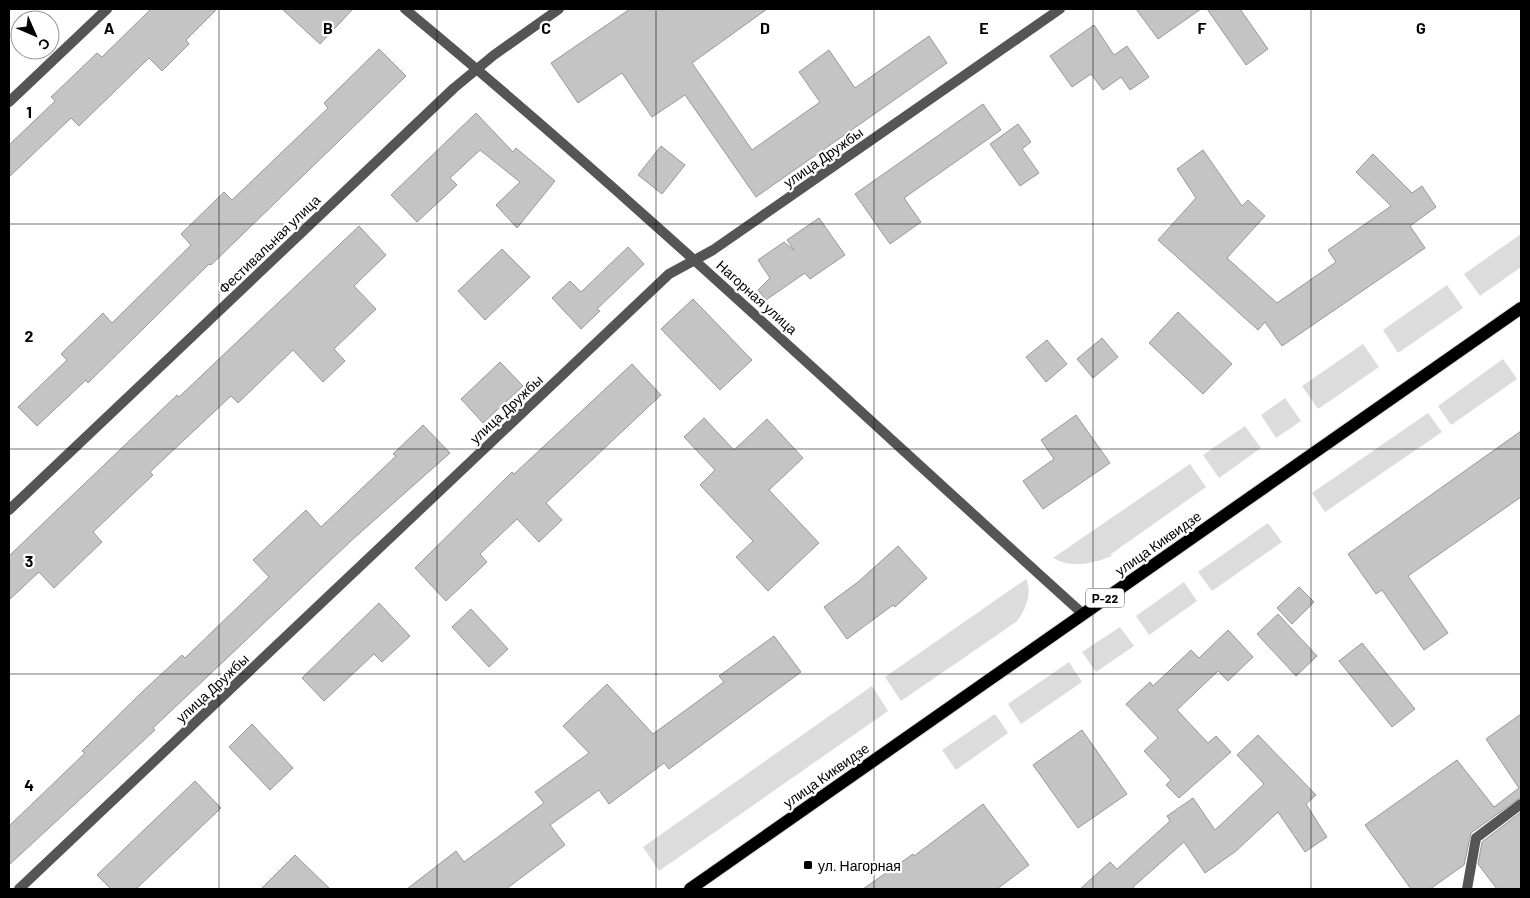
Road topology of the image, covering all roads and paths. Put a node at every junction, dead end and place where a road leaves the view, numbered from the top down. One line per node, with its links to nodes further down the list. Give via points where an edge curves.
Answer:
1 (107, 9): 6 (street)
2 (405, 9): 5 (street, Нагорная улица)
3 (559, 9): 5 (street, Фестивальная улица)
4 (1060, 9): 7 (street, улица Дружбы, via 713,250)
5 (476, 68): 7 (street, Нагорная улица); 9 (street, Фестивальная улица)
6 (9, 102)
7 (695, 259): 10 (street, Нагорная улица); 12 (street, улица Дружбы, via 669,274)
8 (1521, 308): 10 (main road, улица Киквидзе / Р-22)
9 (9, 510)
10 (1084, 614): 13 (main road, улица Киквидзе / Р-22)
11 (1521, 804): 14 (street, via 1476,838)
12 (19, 889)
13 (690, 889)
14 (1467, 889)

